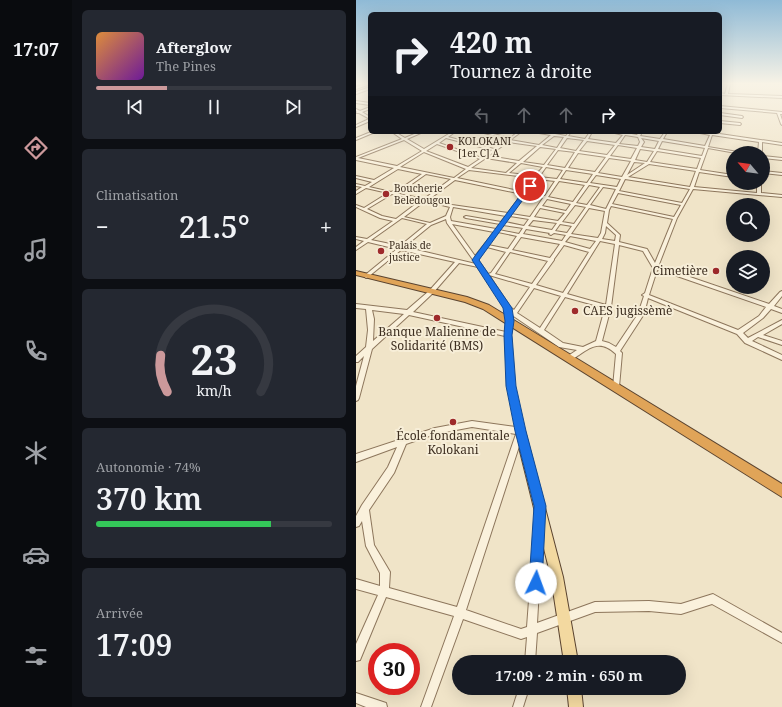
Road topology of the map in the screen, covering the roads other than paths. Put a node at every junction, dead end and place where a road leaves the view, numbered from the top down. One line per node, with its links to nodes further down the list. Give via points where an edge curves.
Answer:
1 (735, 116): 2 (street)
2 (742, 117)
3 (368, 120): 6 (street)
4 (722, 122): 5 (street)
5 (740, 124)
6 (356, 126)
7 (369, 134): 26 (street)
8 (396, 134): 27 (street)
9 (417, 134): 27 (street)
10 (451, 134): 23 (street)
11 (488, 134): 29 (street)
12 (517, 134): 29 (street)
13 (547, 134): 22 (street)
14 (568, 134): 24 (street)
15 (590, 134): 28 (street)
16 (624, 134): 33 (street)
17 (628, 134): 25 (street)
18 (639, 134): 25 (street)
19 (665, 134): 30 (street)
20 (711, 134): 38 (street)
21 (717, 134): 31 (street)
22 (554, 135): 24 (street); 35 (street)
23 (446, 137): 32 (street); 41 (street)
24 (566, 137): 28 (street); 39 (street)
25 (639, 137): 30 (street); 37 (street, via 642,142)
26 (356, 139)
27 (403, 139): 40 (street); 48 (street)
28 (586, 139): 33 (street); 44 (street)
29 (509, 140): 35 (street); 41 (street)
30 (661, 140): 38 (street); 42 (street)
31 (761, 141): 34 (street); 36 (street)
32 (437, 143): 40 (street); 49 (street)
33 (617, 144): 37 (street); 45 (street)
34 (782, 144)
35 (540, 145): 39 (street); 52 (street)
36 (761, 146)
37 (638, 147): 42 (street); 51 (street)
38 (706, 147): 43 (street); 46 (street)
39 (558, 148): 44 (street); 54 (street)
40 (424, 150): 55 (street); 56 (street)
41 (495, 150): 49 (street)
42 (655, 150): 46 (street); 53 (street)
43 (726, 150)
44 (577, 151): 45 (street); 57 (street)
45 (608, 156): 51 (street); 62 (street)
46 (703, 157): 58 (street)
47 (770, 157): 50 (street)
48 (356, 158): 55 (street)
49 (484, 158): 52 (street); 56 (street)
50 (782, 159)
51 (631, 160): 53 (street); 67 (street)
52 (522, 163): 54 (street); 61 (street)
53 (648, 163): 58 (street); 67 (street)
54 (546, 166): 57 (street); 66 (street)
55 (396, 168): 60 (street); 69 (street)
56 (469, 168): 61 (street); 68 (street)
57 (566, 169): 62 (street); 70 (street)
58 (698, 170): 64 (street); 75 (street)
59 (770, 173): 63 (street)
60 (424, 174): 68 (street); 78 (street)
61 (506, 174): 66 (street)
62 (596, 174): 67 (street); 71 (street)
63 (782, 174)
64 (726, 175)
65 (356, 177): 69 (street)
66 (536, 178): 70 (street); 80 (street)
67 (624, 178): 75 (street); 76 (street)
68 (453, 180): 80 (street); 84 (street)
69 (374, 181): 73 (street)
70 (558, 181): 71 (street); 83 (street)
71 (588, 184): 74 (street); 85 (street)
72 (356, 185): 73 (street)
73 (367, 186): 78 (street); 79 (street)
74 (602, 186): 76 (street); 90 (street)
75 (691, 188): 81 (street); 86 (street)
76 (618, 190): 86 (street); 87 (street)
77 (759, 190): 81 (street)
78 (395, 192): 84 (street); 92 (street)
79 (356, 193)
80 (525, 194): 83 (street); 95 (street)
81 (759, 194): 82 (street)
82 (782, 196)
83 (547, 198): 85 (street); 91 (street)
84 (426, 199): 89 (street); 96 (street)
85 (574, 203): 90 (street); 94 (street)
86 (683, 204): 99 (street)
87 (610, 205): 93 (street); 99 (street)
88 (356, 206): 92 (street)
89 (452, 206): 95 (street); 100 (street)
90 (588, 206): 93 (street); 106 (street)
91 (540, 207): 94 (street); 98 (street)
92 (365, 209): 101 (street)
93 (607, 210): 103 (street)
94 (567, 212): 102 (street)
95 (509, 215): 98 (street); 105 (street)
96 (402, 217): 101 (street); 104 (street)
97 (466, 217): 105 (street)
98 (532, 218): 102 (street); 107 (street)
99 (675, 218): 127 (street)
100 (448, 219): 104 (street); 108 (street); 123 (street)
101 (397, 220): 115 (street)
102 (560, 222): 106 (street); 109 (street)
103 (605, 223): 114 (street); 117 (street, via 618,235)
104 (430, 224): 119 (street)
105 (503, 224): 107 (street); 108 (street)
106 (575, 225): 111 (street)
107 (526, 228): 109 (street); 110 (street)
108 (497, 231): 110 (street); 118 (street)
109 (552, 232): 111 (street); 113 (street)
110 (520, 235): 113 (street); 122 (street)
111 (569, 235): 114 (street); 116 (street)
112 (356, 238): 115 (street)
113 (546, 240): 116 (street)
114 (599, 240): 117 (street); 121 (street)
115 (368, 241): 119 (street); 120 (street)
116 (563, 243): 121 (street); 124 (street)
117 (618, 243): 127 (street, via 645,250); 138 (street)
118 (486, 246): 122 (street); 123 (street)
119 (402, 248): 125 (street); 131 (street)
120 (356, 249)
121 (592, 251): 135 (street)
122 (508, 252): 124 (street); 130 (street)
123 (475, 260): 126 (street)
124 (552, 260): 132 (street)
125 (458, 261): 126 (street); 133 (street)
126 (480, 266): 128 (street)
127 (654, 268): 136 (street); 139 (street)
128 (484, 272): 130 (street); 143 (street)
129 (356, 273): 131 (highway)
130 (493, 274): 132 (street)
131 (366, 276): 133 (highway)
132 (534, 286): 135 (street); 143 (street)
133 (431, 292): 142 (street); 143 (highway, via 486,307)
134 (782, 293): 139 (street)
135 (565, 295): 138 (street); 145 (street)
136 (645, 296): 146 (street); 154 (street, via 641,314)
137 (356, 306): 140 (street)
138 (608, 307): 150 (street)
139 (770, 307): 141 (street); 146 (street)
140 (368, 308): 142 (street); 152 (street, via 372,323)
141 (782, 311)
142 (406, 312): 147 (street); 152 (street)
143 (512, 318): 145 (street); 147 (street); 155 (highway)
144 (782, 322): 148 (street)
145 (541, 331): 153 (street, via 561,345)
146 (739, 334): 149 (street)
147 (508, 335): 160 (street, via 511,386)
148 (757, 335): 149 (street); 151 (street)
149 (747, 341): 156 (street)
150 (599, 343): 153 (street); 154 (street, via 613,346)
151 (782, 343)
152 (370, 347): 157 (street); 159 (street)
153 (583, 349): 155 (street)
154 (617, 351): 158 (street, via 620,353)
155 (570, 358): 158 (highway)
156 (782, 358)
157 (356, 360)
158 (616, 387): 163 (highway)
159 (356, 398)
160 (520, 431): 161 (street, via 472,424 435,430); 164 (main road); 169 (street)
161 (403, 442): 162 (street); 165 (street, via 391,470)
162 (356, 458)
163 (782, 491)
164 (540, 506): 170 (main road, via 557,577); 171 (street)
165 (366, 508): 166 (street); 168 (street, via 370,546 385,572)
166 (356, 523)
167 (356, 584): 168 (street)
168 (384, 592): 169 (street); 175 (street)
169 (460, 613): 171 (street, via 520,634); 180 (street)
170 (563, 618): 171 (street); 172 (street, via 595,607 649,606 681,609 713,599); 174 (main road)
171 (533, 630): 173 (street)
172 (782, 638)
173 (531, 655)
174 (570, 655)
175 (356, 656)
176 (522, 695): 181 (street)
177 (575, 695): 182 (main road)
178 (356, 698): 179 (street)
179 (382, 707)
180 (426, 707)
181 (518, 707)
182 (576, 707)

